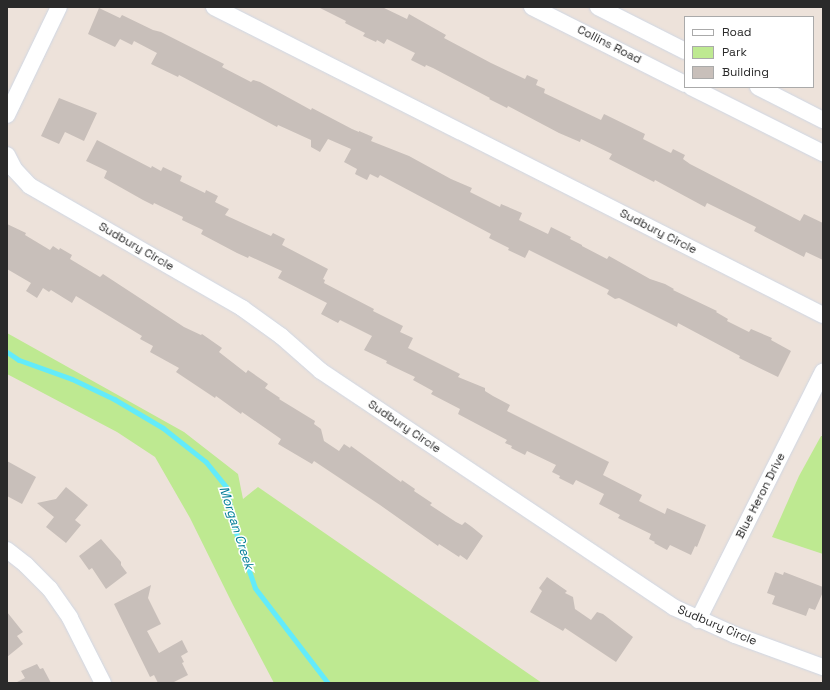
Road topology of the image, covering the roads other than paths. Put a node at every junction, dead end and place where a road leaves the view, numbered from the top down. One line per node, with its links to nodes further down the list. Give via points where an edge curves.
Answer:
1 (58, 7): 9 (street)
2 (214, 7): 13 (street, Sudbury Circle)
3 (532, 7): 6 (street, Collins Road)
4 (598, 7): 5 (street)
5 (684, 50)
6 (684, 83)
7 (693, 88): 11 (street)
8 (760, 88): 10 (street)
9 (7, 115)
10 (823, 120)
11 (823, 153)
12 (7, 154): 16 (street, Sudbury Circle, via 14,168 30,186 242,308 279,334 331,378 672,607)
13 (823, 315)
14 (823, 372): 16 (street, Blue Heron Drive)
15 (7, 550): 18 (street, via 50,589 70,618)
16 (698, 620): 17 (street, Sudbury Circle)
17 (823, 667)
18 (103, 683)

